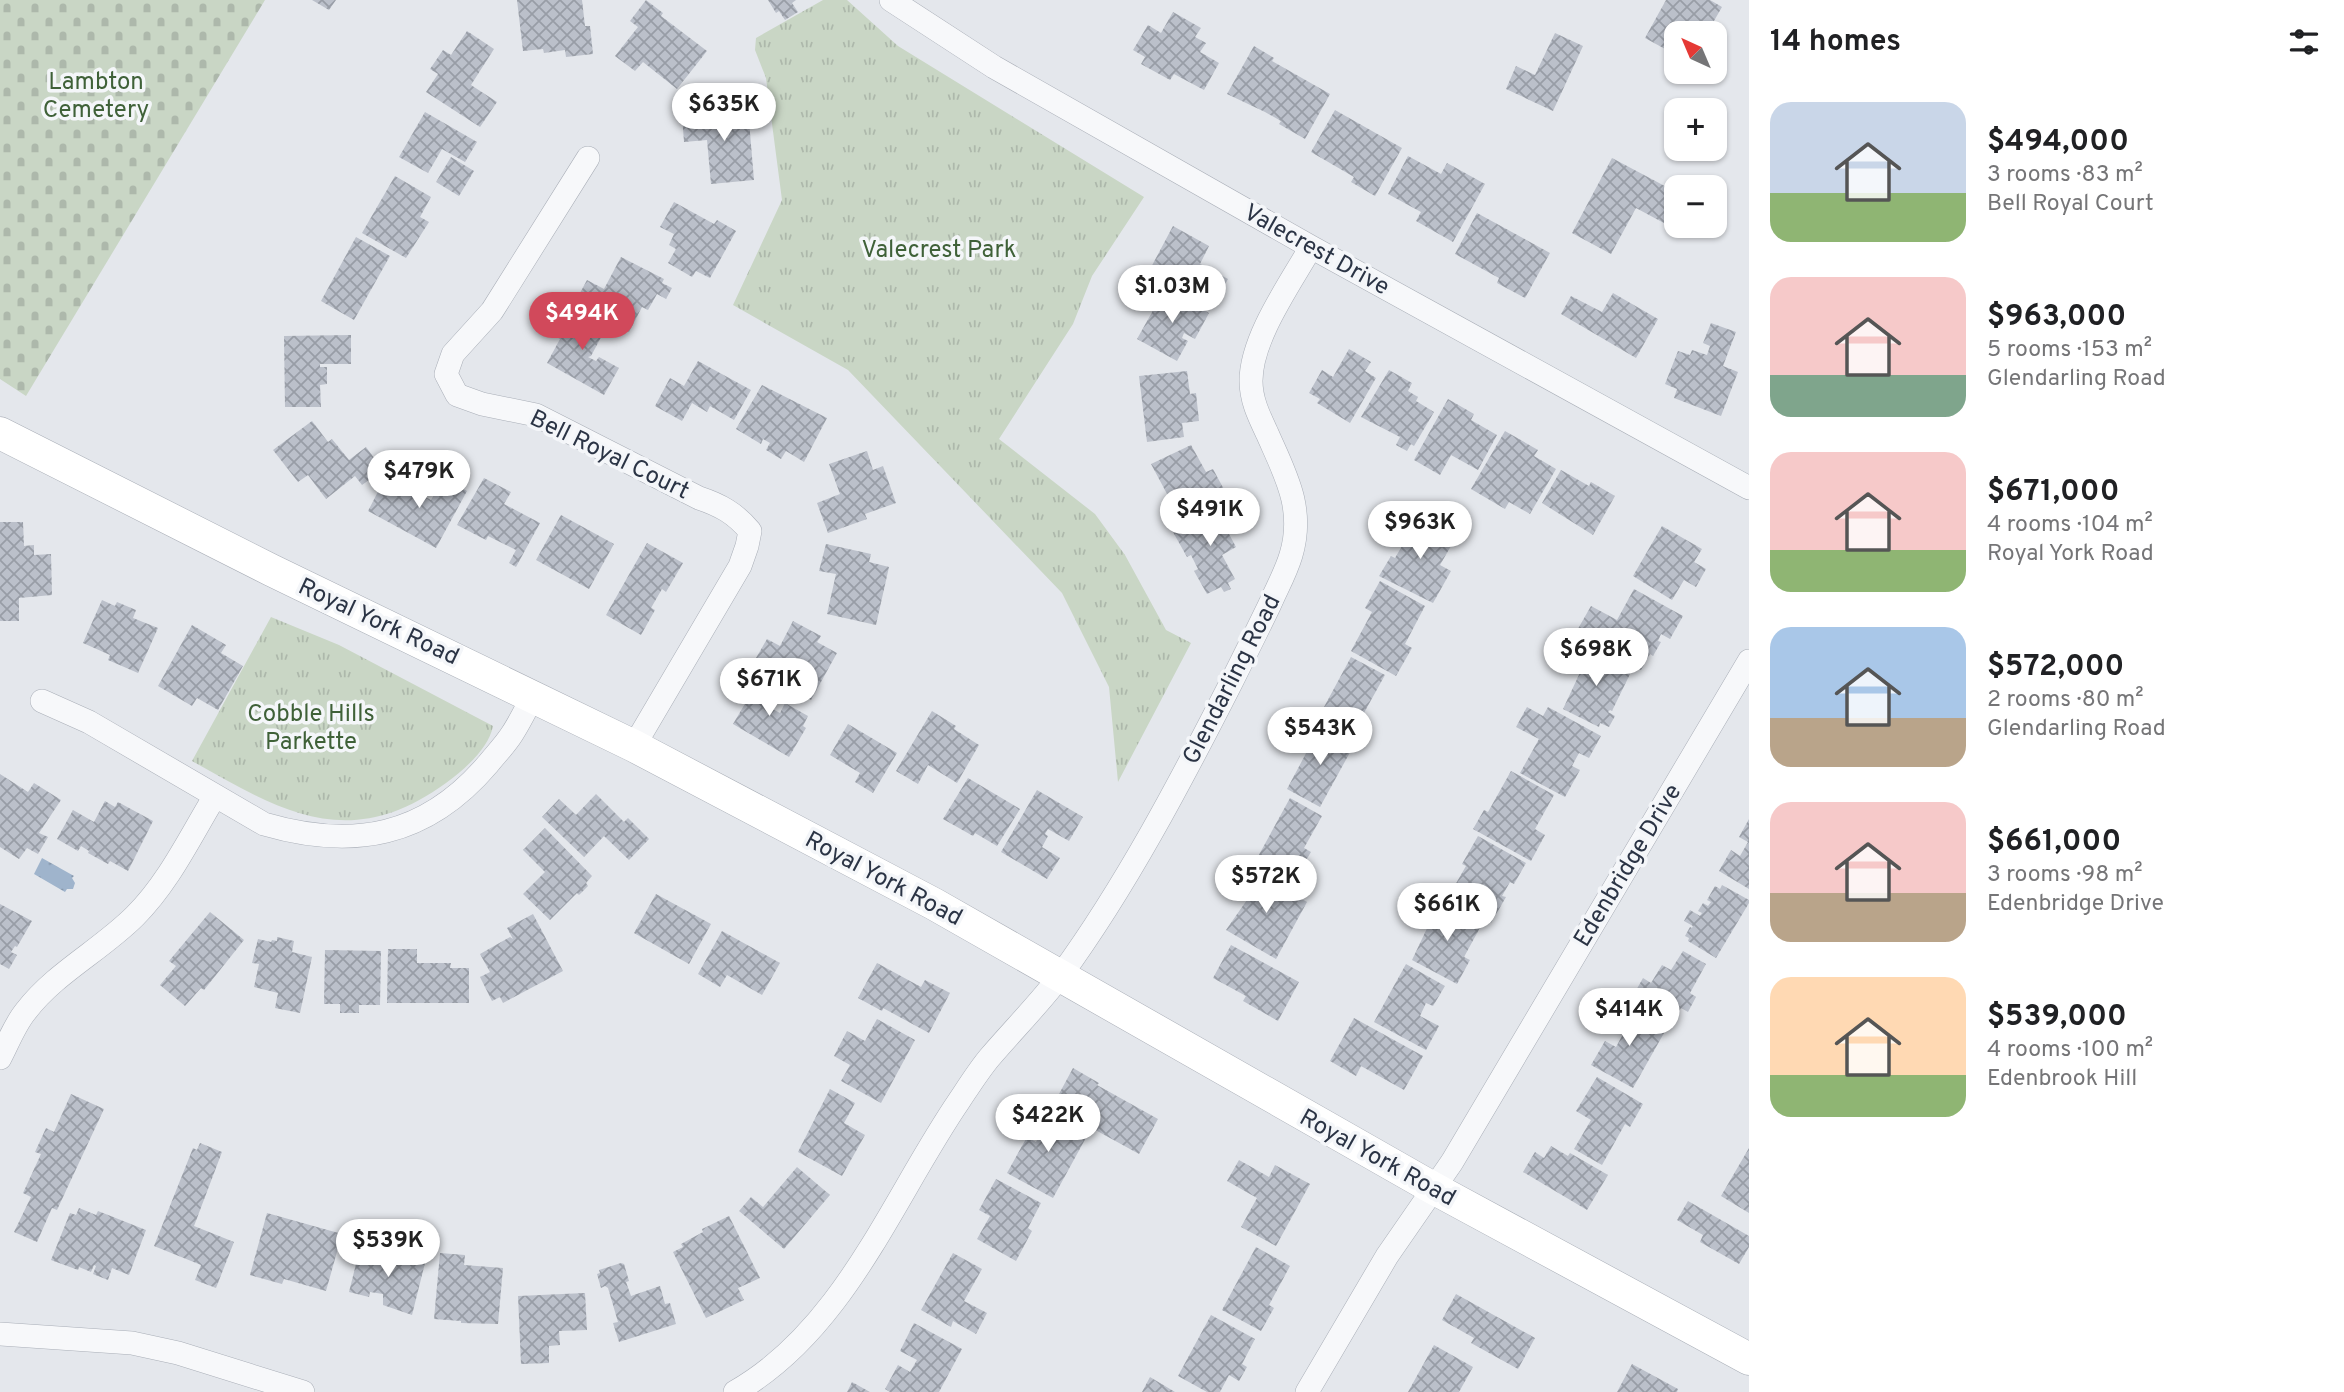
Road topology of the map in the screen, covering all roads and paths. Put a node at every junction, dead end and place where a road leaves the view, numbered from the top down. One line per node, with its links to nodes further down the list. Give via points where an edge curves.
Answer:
1 (891, 0): 3 (street, Valecrest Drive, via 994,67)
2 (588, 158): 9 (street, Bell Royal Court, via 492,311 453,354 446,374 457,395 536,415 720,505 750,531 740,566)
3 (1311, 247): 5 (street, Valecrest Drive); 11 (street, Glendarling Road, via 1264,333 1251,379 1259,417 1292,489 1296,513 1292,554 1194,755 1128,871)
4 (0, 433): 7 (main road, Royal York Road)
5 (1749, 488)
6 (1749, 661): 13 (street, Edenbridge Drive)
7 (533, 696): 9 (main road, Royal York Road); 10 (street, via 511,736 452,801 391,831 355,836 293,832 264,824)
8 (41, 701): 10 (street, via 89,722)
9 (634, 746): 11 (main road, Royal York Road)
10 (215, 796): 12 (street, via 152,896 25,1012)
11 (1060, 976): 13 (main road, Royal York Road); 17 (street, Glendarling Road, via 988,1059 937,1133 845,1286 780,1359)
12 (0, 1058)
13 (1433, 1188): 15 (main road, Royal York Road); 18 (street, Edenbridge Drive)
14 (0, 1334): 16 (street, via 132,1343)
15 (1749, 1359)
16 (303, 1392)
17 (735, 1392)
18 (1307, 1392)

